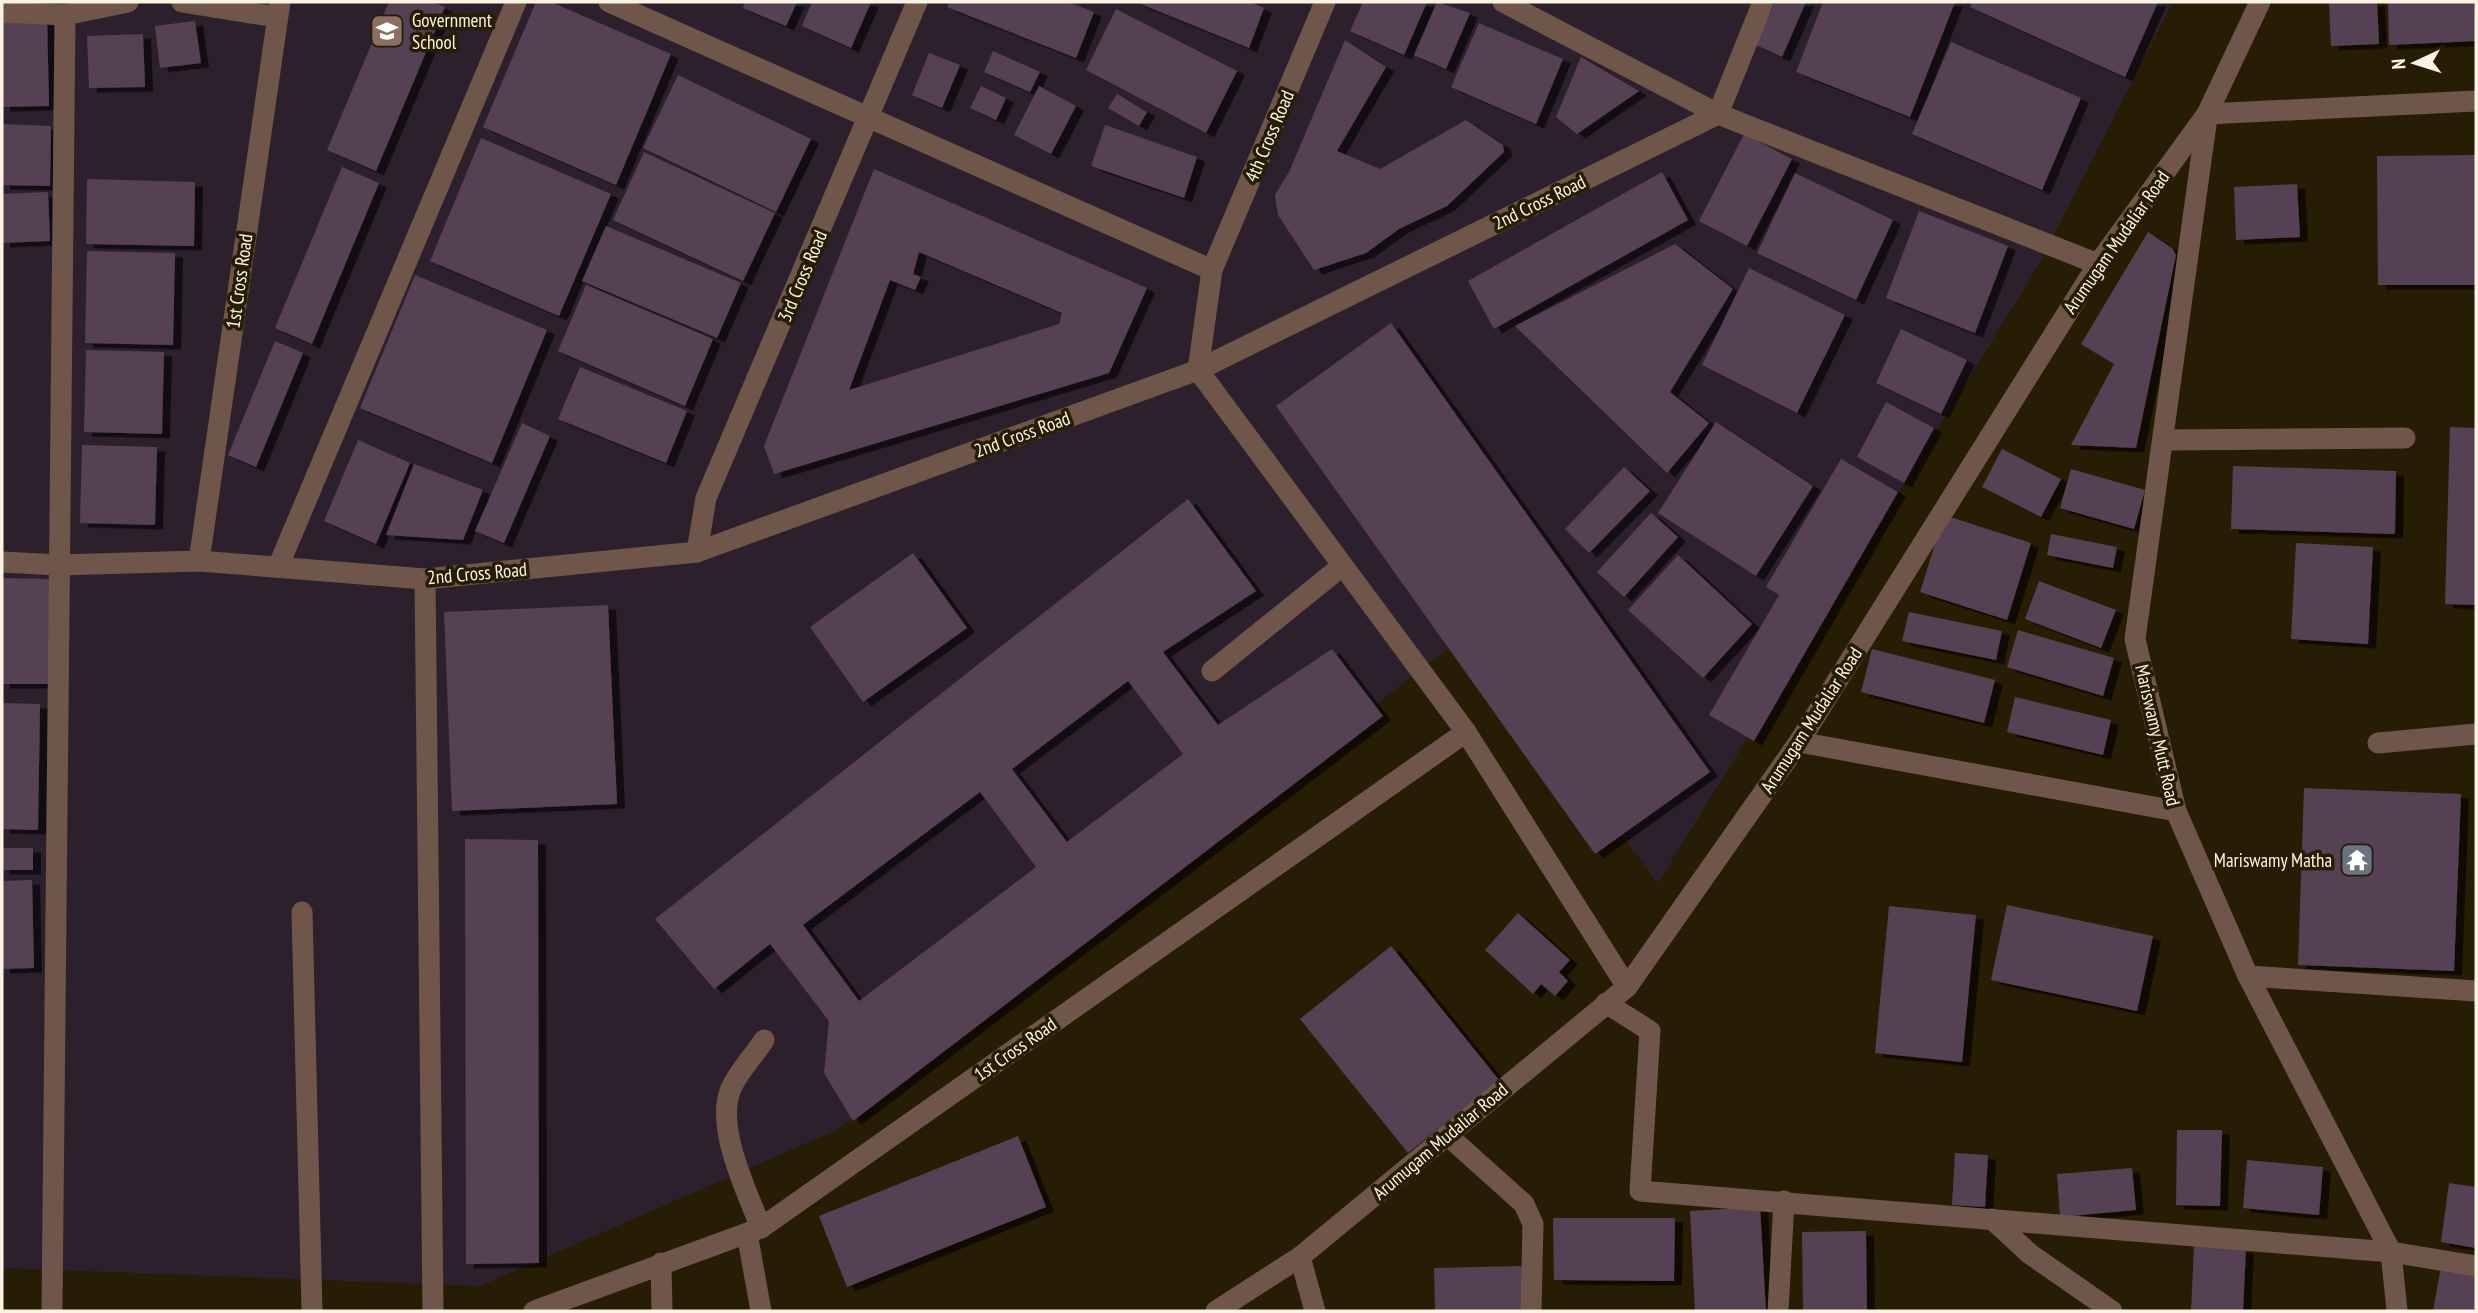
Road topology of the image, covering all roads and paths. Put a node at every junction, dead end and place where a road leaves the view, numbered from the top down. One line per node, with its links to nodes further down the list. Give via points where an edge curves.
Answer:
1 (128, 2): 12 (street)
2 (182, 2): 10 (street)
3 (516, 2): 27 (street)
4 (609, 2): 16 (street)
5 (917, 2): 16 (street, 3rd Cross Road)
6 (1325, 2): 18 (street, 4th Cross Road)
7 (1503, 2): 14 (street)
8 (1763, 2): 14 (street)
9 (2260, 2): 15 (street, Arumugam Mudaliar Road)
10 (278, 9): 23 (street, 1st Cross Road)
11 (2, 12): 12 (street)
12 (65, 15): 25 (street)
13 (2476, 101): 15 (street)
14 (1718, 114): 17 (street); 19 (street, 2nd Cross Road)
15 (2207, 114): 17 (street, Arumugam Mudaliar Road); 21 (street, Mariswamy Mutt Road)
16 (869, 118): 18 (street); 22 (street, 3rd Cross Road, via 706,498)
17 (2098, 264): 32 (street, Arumugam Mudaliar Road)
18 (1212, 270): 19 (street, 4th Cross Road)
19 (1198, 370): 22 (street, 2nd Cross Road); 26 (street)
20 (2405, 438): 21 (street)
21 (2165, 440): 34 (street, Mariswamy Mutt Road, via 2135,639)
22 (697, 552): 28 (street, 2nd Cross Road)
23 (199, 561): 25 (street, 2nd Cross Road); 27 (street, 2nd Cross Road)
24 (2, 562): 25 (street, 2nd Cross Road)
25 (59, 565): 49 (street)
26 (1342, 566): 29 (street); 30 (street)
27 (278, 567): 28 (street, 2nd Cross Road)
28 (425, 579): 51 (street)
29 (1212, 671)
30 (1466, 732): 37 (street); 44 (street, 1st Cross Road)
31 (2476, 734): 33 (street)
32 (1799, 742): 34 (street); 37 (street, Arumugam Mudaliar Road)
33 (2378, 743)
34 (2176, 811): 36 (street, Mariswamy Mutt Road)
35 (302, 912): 50 (street)
36 (2248, 976): 38 (street); 45 (street, Mariswamy Mutt Road)
37 (1627, 987): 39 (street, Arumugam Mudaliar Road)
38 (2476, 991)
39 (1606, 1003): 41 (street, Arumugam Mudaliar Road); 42 (street, via 1650,1031 1640,1191)
40 (764, 1040): 44 (street, via 730,1091 728,1126)
41 (1447, 1135): 46 (street, Arumugam Mudaliar Road); 57 (street, via 1524,1204 1533,1224)
42 (1784, 1201): 43 (street); 58 (street)
43 (1992, 1219): 45 (street); 59 (street, via 2030,1254)
44 (754, 1230): 47 (street, 1st Cross Road); 54 (street)
45 (2391, 1252): 48 (street); 60 (street, Mariswamy Mutt Road)
46 (1300, 1257): 55 (street, Arumugam Mudaliar Road); 56 (street)
47 (661, 1263): 52 (street, 1st Cross Road); 53 (street)
48 (2476, 1266)
49 (52, 1311)
50 (312, 1311)
51 (433, 1311)
52 (534, 1311)
53 (662, 1311)
54 (761, 1311)
55 (1216, 1311)
56 (1315, 1311)
57 (1531, 1311)
58 (1778, 1311)
59 (2112, 1311)
60 (2397, 1311)

